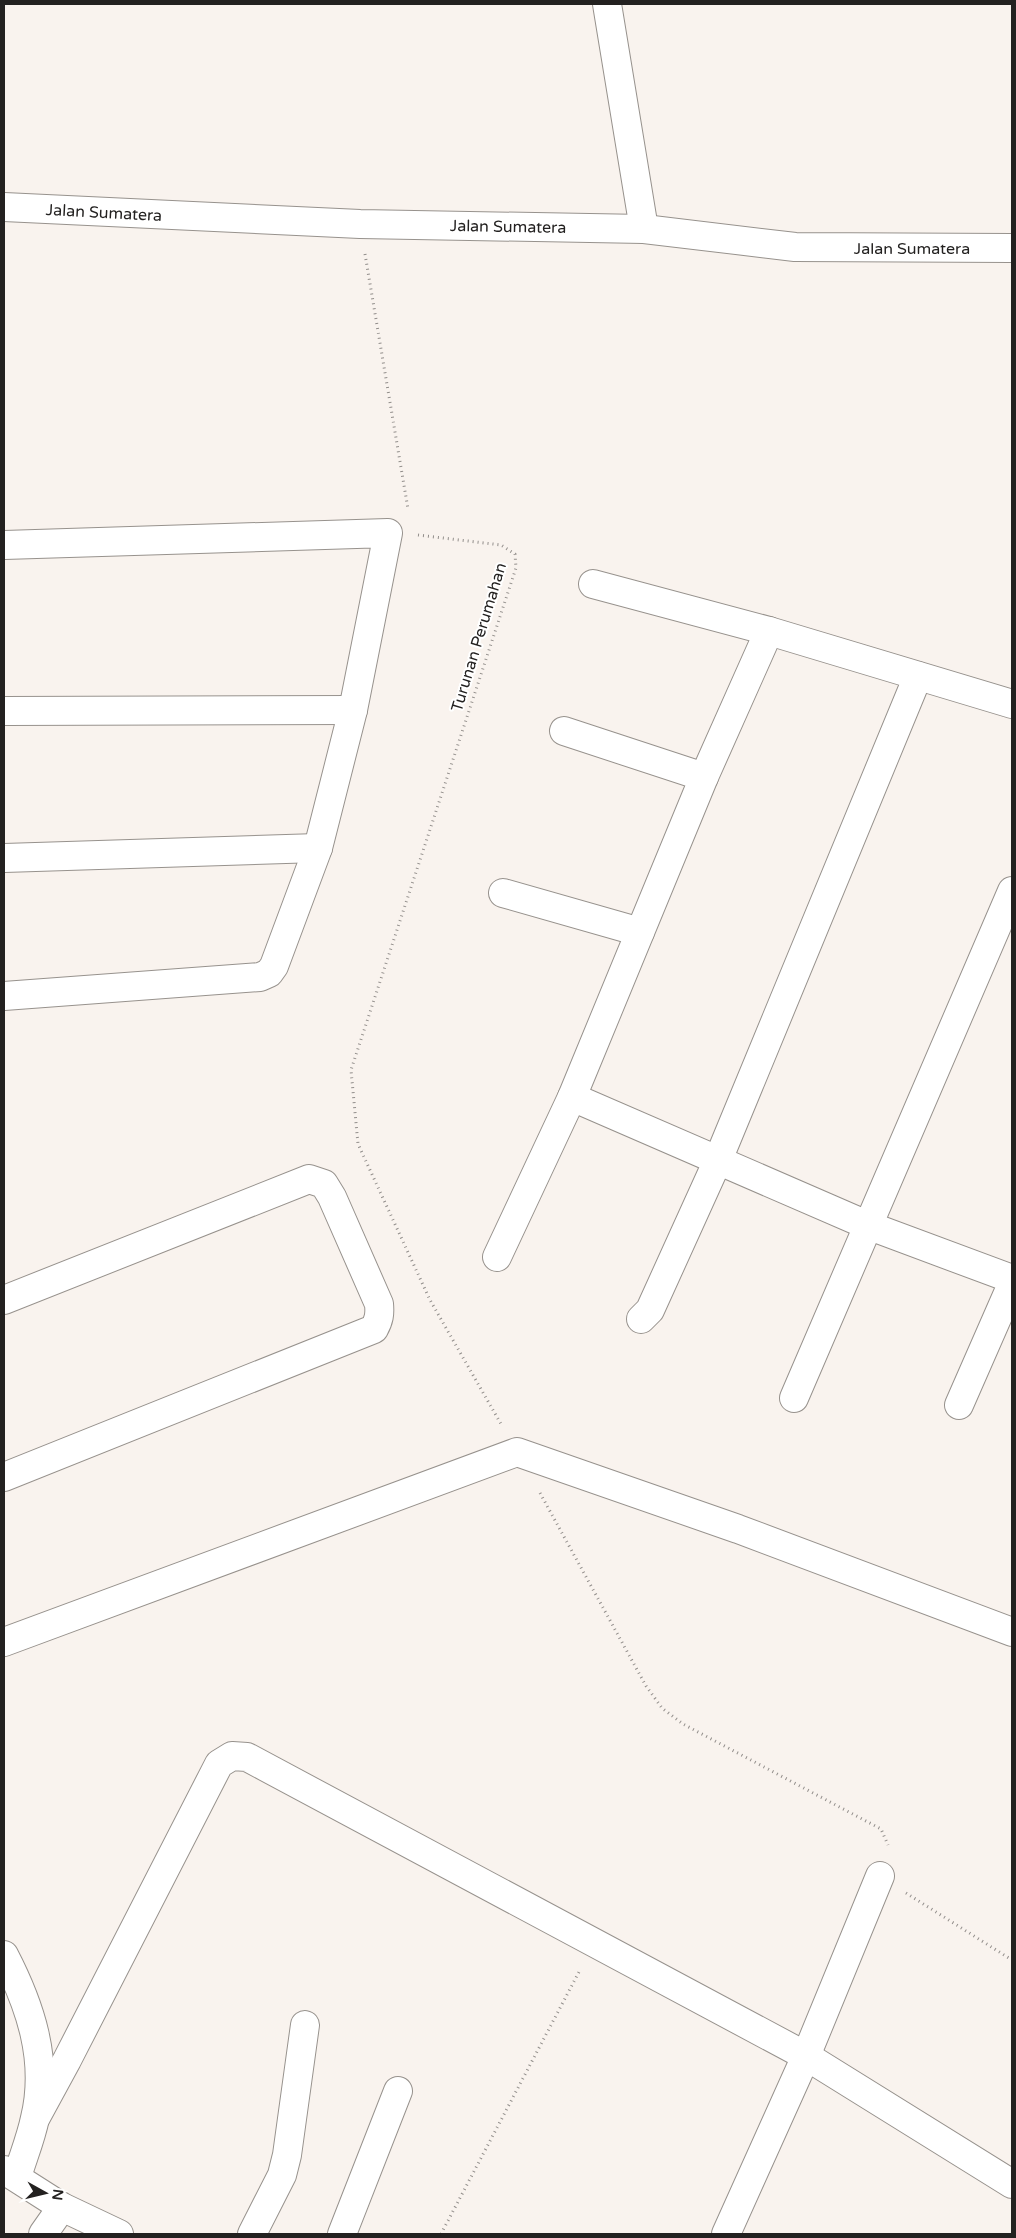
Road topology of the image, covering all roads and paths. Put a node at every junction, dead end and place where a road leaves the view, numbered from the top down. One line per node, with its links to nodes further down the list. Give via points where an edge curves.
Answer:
1 (607, 4): 4 (street)
2 (4, 207): 3 (street, Jalan Sumatera)
3 (360, 224): 4 (street, Jalan Sumatera); 6 (path)
4 (644, 229): 5 (street, Jalan Sumatera, via 795,247)
5 (1012, 248)
6 (409, 514)
7 (412, 534): 33 (path, Turunan Perumahan, via 501,545 515,554 516,568 351,1070 358,1144 430,1300)
8 (4, 545): 13 (street, via 388,533)
9 (593, 584): 10 (street)
10 (769, 631): 11 (street); 16 (street)
11 (918, 676): 12 (street); 24 (street)
12 (1012, 704)
13 (353, 710): 14 (street); 17 (street)
14 (4, 711)
15 (564, 731): 16 (street)
16 (704, 777): 21 (street)
17 (318, 848): 18 (street); 22 (street, via 269,973 260,977)
18 (4, 858)
19 (1012, 891): 25 (street)
20 (503, 893): 21 (street)
21 (640, 932): 23 (street)
22 (4, 996)
23 (572, 1097): 24 (street); 26 (street)
24 (718, 1160): 25 (street); 30 (street, via 650,1310)
25 (867, 1225): 27 (street); 31 (street)
26 (497, 1257)
27 (1012, 1279)
28 (1012, 1284): 32 (street)
29 (4, 1300): 34 (street, via 309,1179 324,1184 332,1197 380,1304 380,1313 374,1329)
30 (641, 1319)
31 (794, 1398)
32 (959, 1405)
33 (517, 1452): 35 (street, via 738,1529); 36 (street); 37 (path, via 646,1686 662,1708 683,1724 882,1829 888,1844 888,1861)
34 (4, 1477)
35 (1012, 1632)
36 (4, 1642)
37 (880, 1876): 40 (path); 42 (street)
38 (594, 1943): 42 (street); 44 (street, via 247,1757 232,1756 219,1764); 52 (path)
39 (4, 1954): 44 (street, via 21,1988 34,2026 40,2074)
40 (1012, 1960)
41 (305, 2026): 50 (street, via 287,2155 282,2174)
42 (806, 2056): 46 (street); 53 (street)
43 (398, 2091): 51 (street)
44 (36, 2117): 45 (street)
45 (10, 2173): 47 (street)
46 (1012, 2184)
47 (62, 2207): 48 (street); 49 (street)
48 (43, 2234)
49 (119, 2234)
50 (252, 2234)
51 (342, 2234)
52 (441, 2234)
53 (726, 2234)

